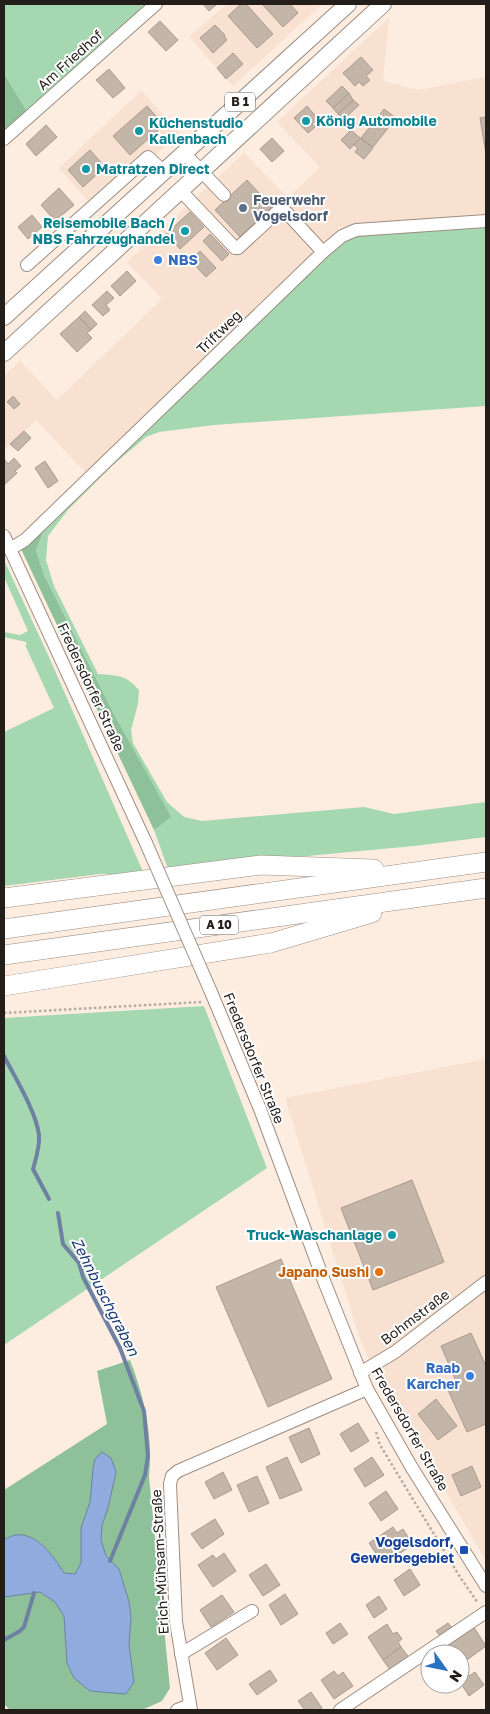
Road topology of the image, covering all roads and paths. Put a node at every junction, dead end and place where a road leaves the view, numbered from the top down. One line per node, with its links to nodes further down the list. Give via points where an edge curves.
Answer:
1 (156, 4): 4 (street, Am Friedhof)
2 (348, 4): 5 (main road, B 1)
3 (383, 4): 6 (main road, B 1)
4 (4, 139)
5 (184, 153): 6 (street); 7 (main road, B 1)
6 (201, 171): 8 (main road, B 1); 9 (street)
7 (164, 172): 12 (street, via 148,156); 13 (main road, B 1)
8 (180, 190): 11 (street, via 235,248 281,210); 14 (main road, B 1)
9 (224, 195)
10 (486, 221): 11 (street, Triftweg, via 356,230 342,236)
11 (323, 252): 16 (street, Triftweg, via 26,540)
12 (27, 265)
13 (4, 317)
14 (4, 353)
15 (4, 536): 16 (street, Fredersdorfer Straße)
16 (10, 549): 25 (street, Fredersdorfer Straße, bridge, via 146,843)
17 (486, 862): 18 (highway, A 10)
18 (428, 871): 21 (highway, via 261,865); 22 (highway, A 10)
19 (486, 888): 20 (highway, A 10)
20 (434, 895): 23 (highway, A 10); 24 (highway, via 271,943)
21 (4, 898)
22 (4, 929)
23 (4, 955)
24 (4, 986)
25 (212, 996): 26 (path, via 207,1002); 28 (street, Fredersdorfer Straße, via 260,1109)
26 (4, 1013)
27 (486, 1282): 28 (street, Bohmstraße, via 395,1352)
28 (360, 1373): 29 (street, Fredersdorfer Straße)
29 (367, 1389): 31 (street, Fredersdorfer Straße); 34 (street, Erich-Mühsam-Straße, via 172,1476)
30 (376, 1429): 33 (path, via 380,1445 460,1577)
31 (486, 1586)
32 (252, 1611): 34 (street)
33 (486, 1612): 35 (street)
34 (180, 1654): 36 (street, Erich-Mühsam-Straße)
35 (353, 1706): 38 (street)
36 (190, 1708): 37 (street)
37 (177, 1710)
38 (340, 1710)

